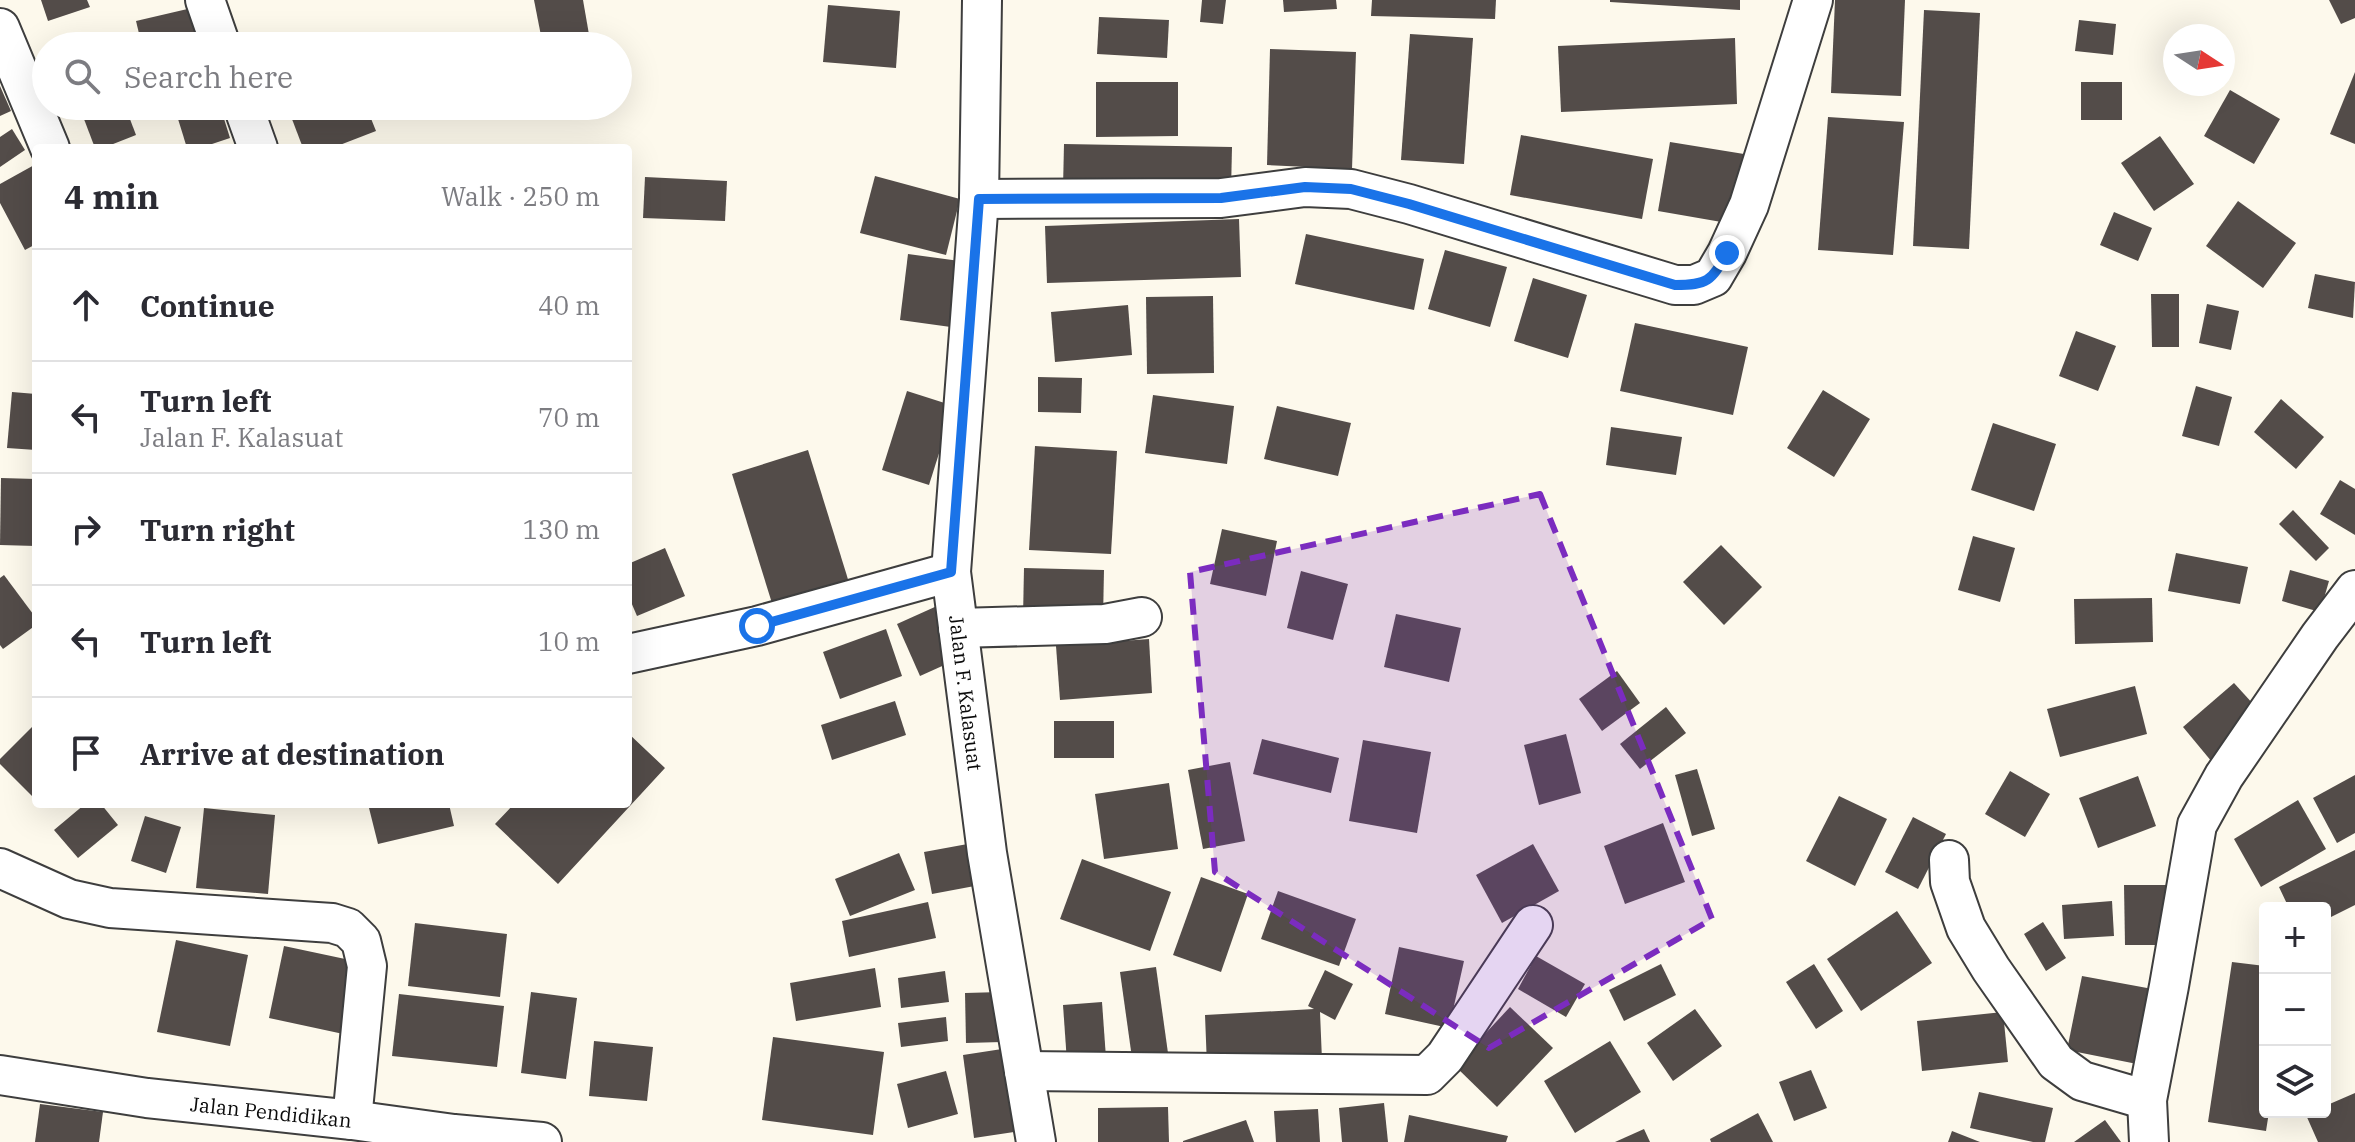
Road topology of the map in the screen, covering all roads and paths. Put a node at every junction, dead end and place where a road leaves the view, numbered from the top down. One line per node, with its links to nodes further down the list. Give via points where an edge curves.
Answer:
1 (205, 0): 5 (street)
2 (982, 0): 11 (street, Jalan F. Kalasuat)
3 (1813, 0): 11 (street, via 1749,205 1713,277 1694,285 1675,285 1351,189 1305,187 1221,198)
4 (0, 28): 6 (street)
5 (216, 32)
6 (32, 105)
7 (38, 120): 9 (street)
8 (248, 120): 10 (street)
9 (48, 144)
10 (257, 144)
11 (979, 199): 12 (street, Jalan F. Kalasuat)
12 (951, 572): 15 (street, Jalan F. Kalasuat); 16 (street, via 757,626)
13 (2355, 590): 22 (street, via 2224,776 2197,825)
14 (1142, 617): 15 (street, via 1105,624)
15 (958, 628): 20 (street, Jalan F. Kalasuat, via 987,853)
16 (632, 653)
17 (1949, 860): 22 (street, via 1950,882 1966,928 2056,1062 2082,1081)
18 (0, 868): 23 (street, via 69,899 110,908 348,928 361,941 367,966)
19 (1533, 925): 20 (street, via 1445,1057 1427,1075)
20 (1024, 1071): 26 (street, Jalan F. Kalasuat)
21 (0, 1075): 23 (street, Jalan Pendidikan, via 147,1098)
22 (2147, 1100): 27 (street)
23 (352, 1120): 24 (street, Jalan Pendidikan)
24 (454, 1138): 25 (street, Jalan Pendidikan)
25 (542, 1142)
26 (1036, 1142)
27 (2149, 1142)

